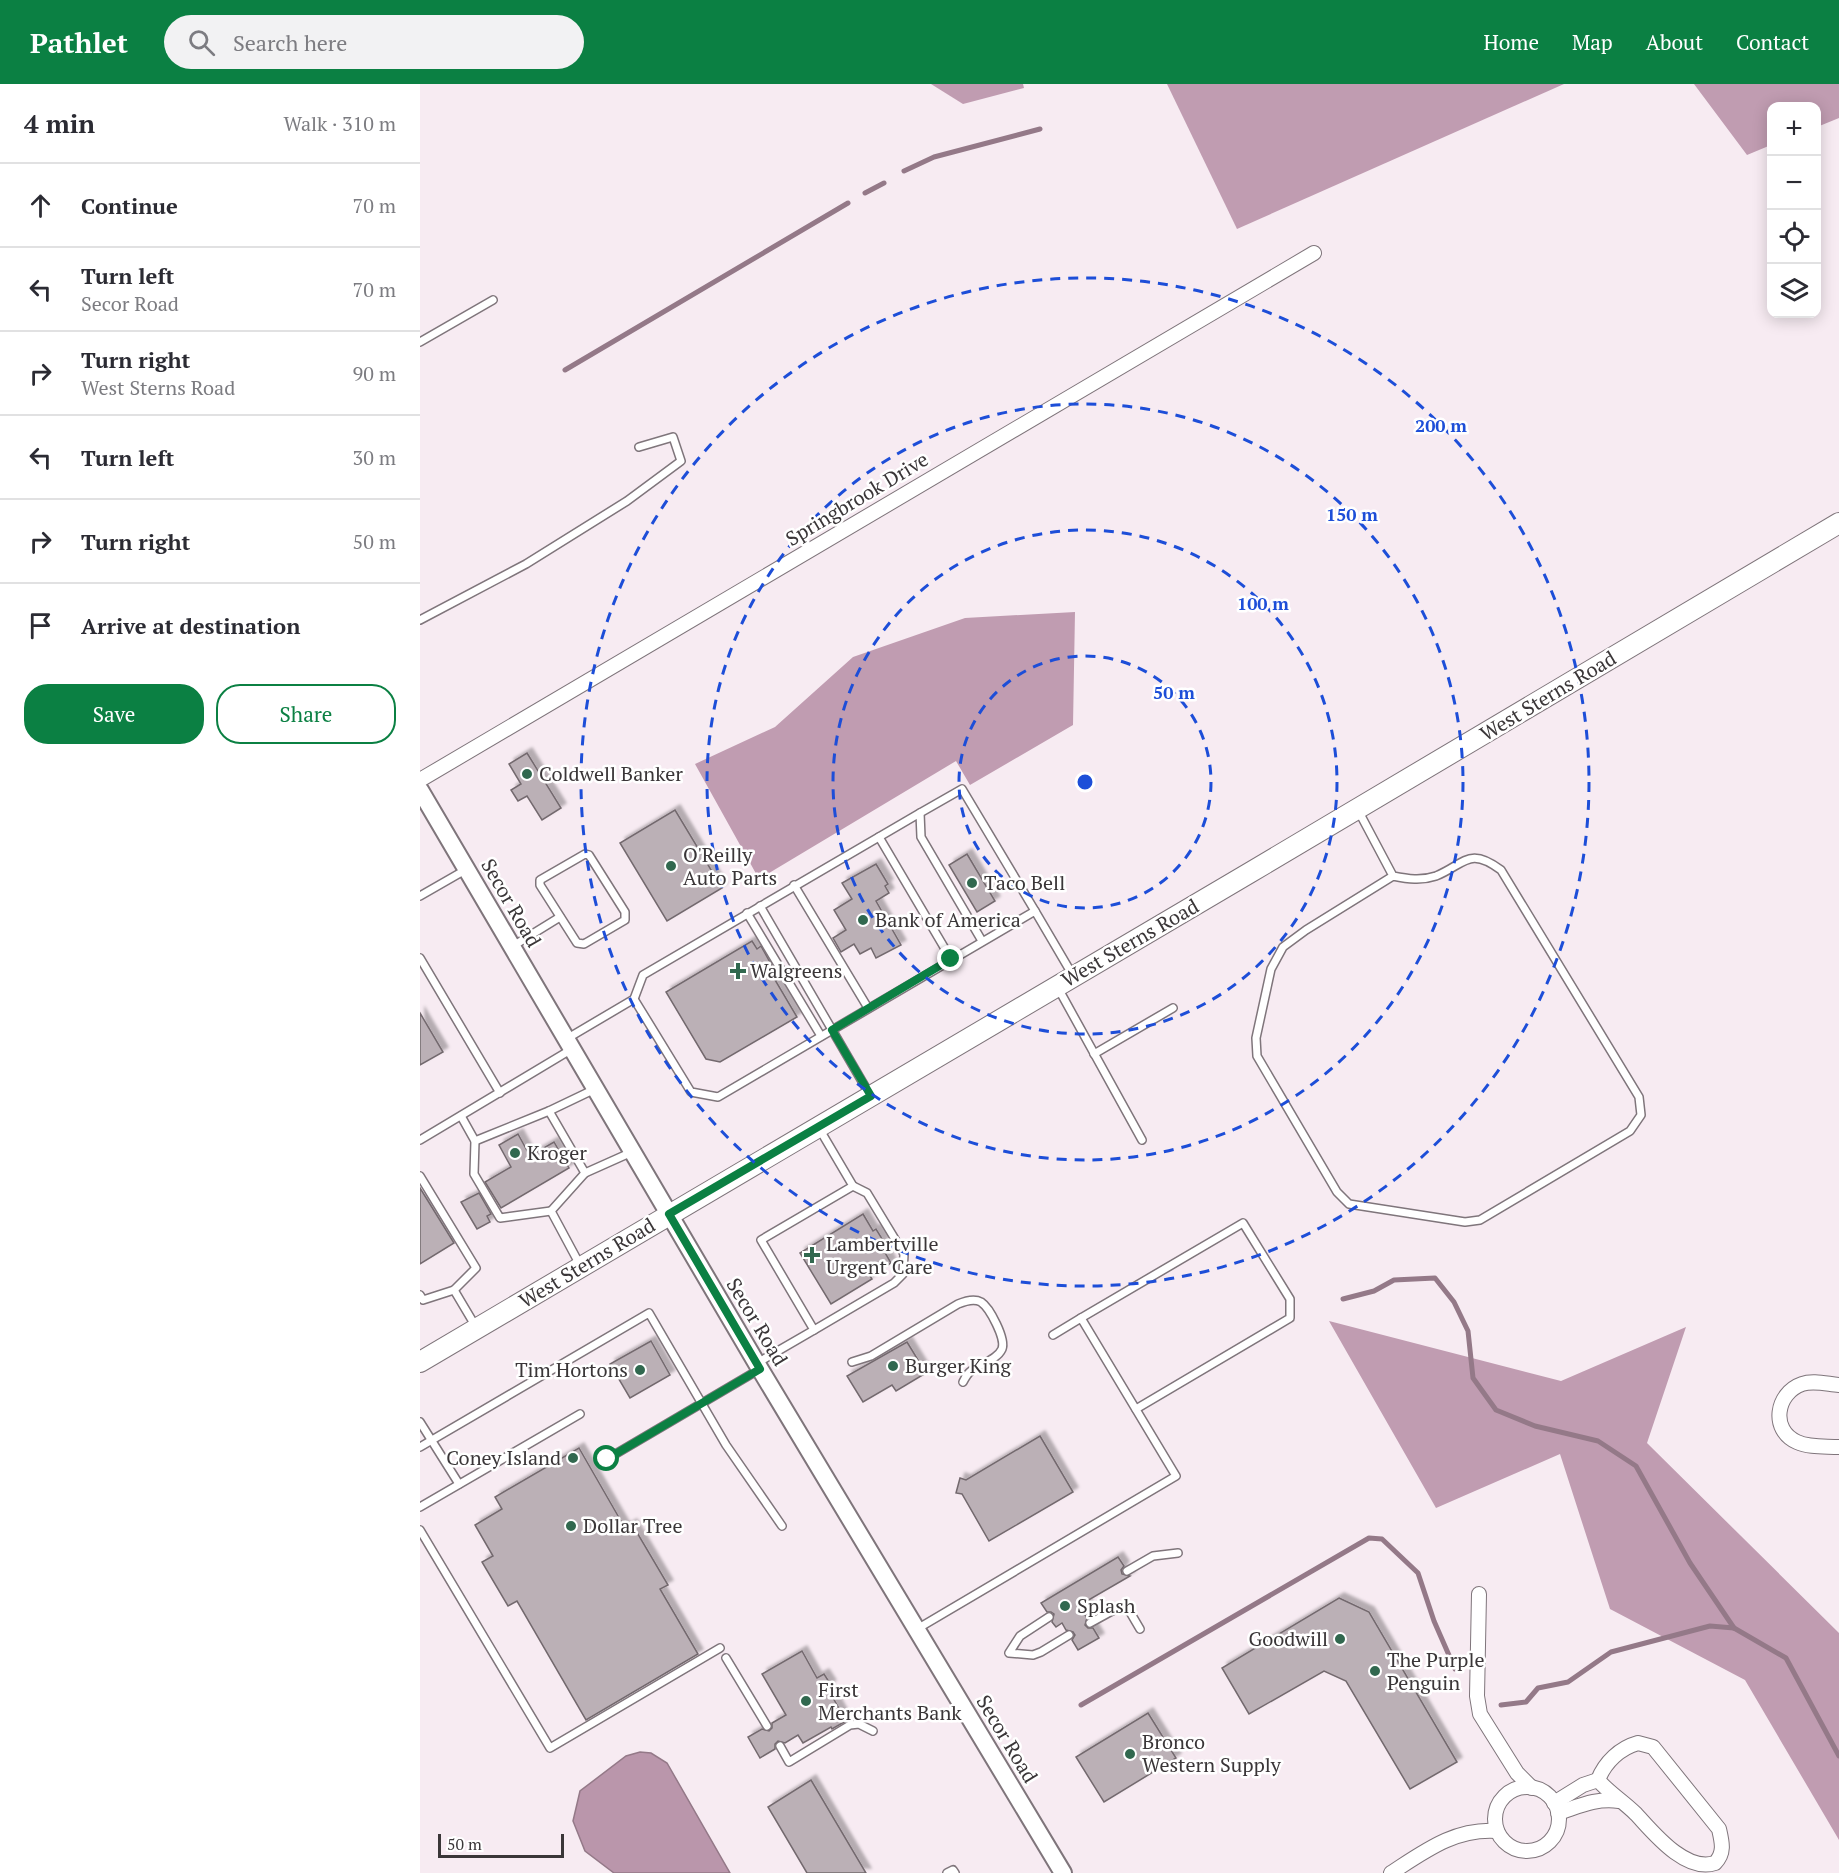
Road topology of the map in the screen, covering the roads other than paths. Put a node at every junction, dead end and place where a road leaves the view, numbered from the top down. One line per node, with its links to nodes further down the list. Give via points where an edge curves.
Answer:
1 (1314, 253): 7 (street, Springbrook Drive)
2 (493, 300): 3 (lane)
3 (420, 342)
4 (639, 447): 6 (lane, via 673,437 681,461 627,501 526,564)
5 (1839, 523): 9 (main road, West Sterns Road)
6 (420, 620)
7 (420, 780)
8 (420, 789): 12 (street, Secor Road)
9 (1358, 809): 13 (lane); 24 (main road, West Sterns Road)
10 (920, 813): 11 (lane); 17 (lane, via 962,789); 20 (lane, via 921,837)
11 (879, 837): 14 (lane); 23 (lane)
12 (467, 869): 15 (lane); 21 (street, Secor Road)
13 (1393, 876): 13 (lane, via 1283,947 1271,969 1256,1038 1257,1056 1337,1192 1349,1204 1465,1222 1480,1220 1630,1131 1641,1115 1639,1096 1501,870 1486,859 1468,858 1436,876 1414,881)
14 (794, 885): 16 (lane); 26 (lane)
15 (420, 896)
16 (760, 906): 18 (lane); 28 (lane)
17 (1035, 911): 20 (lane); 24 (lane)
18 (747, 913): 25 (lane, via 643,975); 29 (lane)
19 (560, 917): 19 (lane, via 540,880 589,855 625,912 625,920 584,944 577,943); 21 (lane)
20 (982, 941): 23 (lane)
21 (512, 947): 30 (street, Secor Road)
22 (420, 958): 33 (lane)
23 (951, 959): 26 (lane)
24 (1065, 981): 31 (lane); 34 (main road, West Sterns Road)
25 (634, 999): 29 (lane, via 691,1092 718,1097); 30 (lane)
26 (868, 1008): 28 (lane)
27 (1173, 1008): 31 (lane)
28 (832, 1030): 29 (lane); 34 (lane)
29 (821, 1036)
30 (569, 1044): 32 (street, Secor Road); 33 (lane)
31 (1094, 1054): 39 (lane)
32 (595, 1089): 35 (lane); 41 (street, Secor Road)
33 (500, 1093): 36 (lane)
34 (871, 1096): 37 (main road, West Sterns Road)
35 (549, 1111): 40 (lane); 42 (lane)
36 (461, 1116): 38 (lane); 40 (lane)
37 (818, 1127): 44 (lane); 46 (main road, West Sterns Road)
38 (420, 1140)
39 (1142, 1140)
40 (475, 1141): 45 (lane, via 474,1174 500,1218)
41 (632, 1152): 42 (lane); 46 (street, Secor Road)
42 (585, 1173): 45 (lane)
43 (420, 1176): 48 (lane, via 476,1268)
44 (853, 1186): 52 (lane, via 761,1240); 52 (lane, via 867,1193 904,1254 903,1274)
45 (551, 1211): 47 (lane)
46 (669, 1214): 47 (main road, West Sterns Road); 56 (street, Secor Road)
47 (581, 1267): 51 (main road, West Sterns Road)
48 (454, 1290): 49 (lane, via 423,1300); 51 (lane)
49 (420, 1295)
50 (1081, 1318): 53 (lane); 60 (lane); 60 (lane, via 1243,1223 1290,1299 1290,1317)
51 (477, 1329): 54 (main road, West Sterns Road)
52 (814, 1330): 56 (lane)
53 (1053, 1335)
54 (420, 1362)
55 (852, 1362): 57 (lane, via 870,1356 958,1304 976,1300 986,1307 1003,1336 1003,1347)
56 (759, 1366): 59 (lane); 76 (street, Secor Road)
57 (963, 1382)
58 (1839, 1385): 65 (street, via 1811,1383 1796,1387 1782,1400 1779,1416 1785,1433 1798,1443)
59 (703, 1403): 63 (lane, via 649,1313); 66 (lane); 69 (lane, via 732,1454)
60 (1136, 1409): 76 (lane, via 1176,1476)
61 (580, 1414): 67 (lane)
62 (420, 1422): 63 (lane)
63 (431, 1440): 64 (lane); 67 (lane)
64 (420, 1447)
65 (1839, 1447)
66 (607, 1459)
67 (459, 1484): 68 (lane)
68 (420, 1507)
69 (782, 1526)
70 (420, 1530): 79 (lane, via 550,1748)
71 (1178, 1553): 72 (lane, via 1153,1556)
72 (1126, 1571)
73 (1479, 1594): 85 (street, via 1480,1714 1517,1773)
74 (1049, 1617): 78 (lane, via 1020,1636 1009,1653 1041,1652)
75 (1090, 1623): 77 (lane, via 1121,1606 1130,1612)
76 (917, 1629): 91 (street, Secor Road)
77 (1140, 1629)
78 (1069, 1635)
79 (720, 1648)
80 (726, 1658): 81 (lane)
81 (767, 1726)
82 (873, 1731): 83 (lane, via 859,1724 850,1725 789,1762)
83 (780, 1746)
84 (1598, 1780): 86 (street); 86 (street, via 1601,1770 1627,1746 1638,1743 1653,1747 1719,1829 1721,1856 1704,1871 1692,1872 1681,1867 1637,1815); 87 (street, via 1583,1785)
85 (1532, 1788): 87 (street, via 1548,1796); 88 (street, via 1519,1788 1502,1799 1496,1810)
86 (1619, 1801): 87 (street, via 1604,1799)
87 (1556, 1808): 88 (street, via 1556,1832 1544,1846 1527,1851 1509,1845)
88 (1497, 1831): 92 (street, via 1458,1834)
89 (947, 1873): 90 (lane)
90 (955, 1873)
91 (1063, 1873)
92 (1391, 1873)

